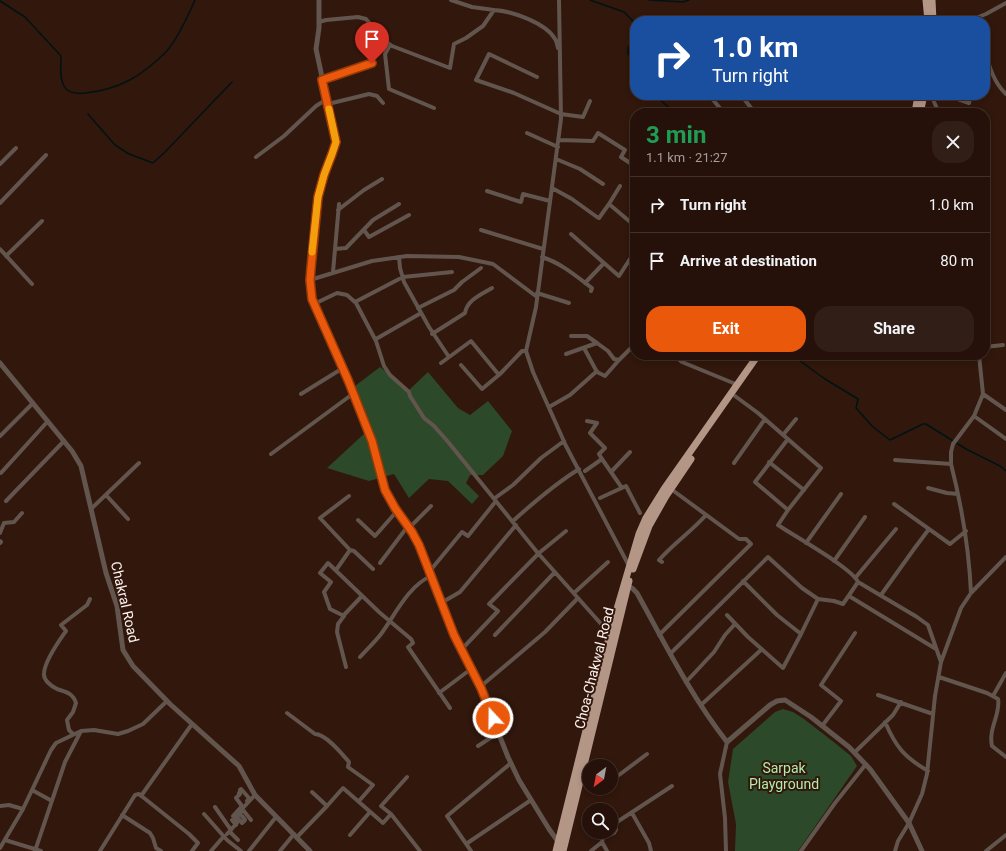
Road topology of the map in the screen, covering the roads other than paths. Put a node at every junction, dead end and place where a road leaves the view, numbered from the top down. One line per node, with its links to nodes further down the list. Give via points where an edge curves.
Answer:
1 (319, 0): 11 (street)
2 (451, 0): 7 (street, via 472,7)
3 (559, 0): 13 (street)
4 (926, 0): 8 (highway)
5 (932, 0): 9 (highway)
6 (1006, 3): 10 (street)
7 (494, 10): 12 (street, via 483,26 454,44 450,68); 13 (street, via 506,10 539,23 555,38)
8 (928, 16)
9 (933, 16)
10 (983, 16)
11 (319, 22): 12 (street, via 358,17 366,19); 17 (street, via 316,49)
12 (390, 44): 26 (street, via 385,54 389,89)
13 (560, 52): 29 (street)
14 (372, 63): 17 (street)
15 (990, 64): 18 (street)
16 (537, 77): 29 (street, via 489,54 476,80 514,93)
17 (322, 80): 24 (street)
18 (1006, 94)
19 (713, 100): 27 (street)
20 (745, 100): 28 (street)
21 (961, 100): 22 (street, via 969,103)
22 (970, 100)
23 (590, 101): 29 (street, via 582,117)
24 (327, 102): 25 (street, via 370,94 377,96); 35 (street, via 316,106 284,136); 68 (street, via 336,142 318,197)
25 (382, 103)
26 (434, 108)
27 (720, 108)
28 (751, 108)
29 (561, 114): 31 (street)
30 (527, 133): 32 (street)
31 (559, 140): 32 (street); 37 (street, via 593,141 598,134 626,150 621,157)
32 (558, 147): 36 (street)
33 (16, 148): 38 (street)
34 (46, 155): 45 (street)
35 (256, 157)
36 (556, 159): 40 (street, via 580,169); 42 (street)
37 (630, 163)
38 (0, 164)
39 (382, 179): 49 (street)
40 (603, 184)
41 (620, 186): 48 (street)
42 (552, 188): 44 (street); 48 (street, via 599,218)
43 (487, 191): 44 (street, via 521,202 523,194)
44 (550, 200): 58 (street)
45 (0, 203)
46 (339, 204): 49 (street)
47 (399, 204): 53 (street, via 373,220)
48 (609, 204): 52 (street)
49 (338, 210): 57 (street)
50 (409, 215): 53 (street, via 369,237)
51 (42, 221): 59 (street)
52 (630, 222)
53 (364, 230): 57 (street, via 346,248)
54 (481, 230): 58 (street)
55 (571, 234): 63 (street)
56 (0, 249): 59 (street)
57 (335, 249): 65 (street)
58 (543, 249): 61 (street)
59 (6, 256): 70 (street)
60 (399, 257): 65 (street, via 372,261); 67 (street); 73 (street, via 459,257 493,264)
61 (542, 257): 69 (street, via 560,264); 73 (street)
62 (630, 259): 63 (street, via 618,276)
63 (604, 263): 69 (street)
64 (481, 268): 77 (street, via 454,290)
65 (333, 272): 68 (street)
66 (452, 272): 67 (street)
67 (402, 277): 74 (street); 77 (street)
68 (310, 280): 76 (street)
69 (585, 283): 72 (street, via 592,288)
70 (32, 284)
71 (492, 288): 79 (street, via 466,306 465,313)
72 (591, 291)
73 (537, 295): 75 (street); 87 (street)
74 (355, 302): 76 (street, via 347,295 337,293); 81 (street)
75 (569, 303)
76 (314, 304): 98 (street)
77 (418, 308): 78 (street)
78 (421, 313): 79 (street); 81 (street)
79 (432, 334): 89 (street)
80 (571, 336): 82 (street, via 587,336)
81 (376, 339): 141 (street, via 384,366 390,375 409,392 424,418 449,443)
82 (597, 343): 85 (street); 90 (street, via 614,359)
83 (1003, 345): 84 (street)
84 (990, 346)
85 (584, 348): 88 (street); 99 (street)
86 (630, 349): 90 (street)
87 (526, 351): 100 (street, via 522,351); 107 (street, via 532,372)
88 (566, 354)
89 (449, 357): 96 (street); 100 (street, via 471,341)
90 (619, 360): 99 (street, via 605,376)
91 (679, 360): 101 (street)
92 (755, 360): 101 (highway)
93 (760, 360): 105 (highway, Choa-Chakwal Road)
94 (980, 360): 104 (street)
95 (0, 363): 106 (street, Chakral Road)
96 (441, 363)
97 (461, 365): 100 (street, via 482,389)
98 (343, 368): 102 (street); 103 (street)
99 (597, 371): 107 (street, via 570,395)
100 (499, 375)
101 (738, 385): 170 (highway, via 655,503 640,534)
102 (354, 393): 121 (street); 147 (street, via 372,441 385,490)
103 (300, 394)
104 (983, 394): 108 (street); 109 (street)
105 (735, 396): 110 (street); 134 (highway, Choa-Chakwal Road)
106 (33, 403): 113 (street, Chakral Road); 115 (street)
107 (548, 407): 119 (street)
108 (1006, 410)
109 (974, 416): 117 (street); 127 (street, via 953,444)
110 (765, 419): 114 (street); 126 (street)
111 (796, 420): 114 (street)
112 (587, 421): 122 (street, via 597,423 590,433 605,448 599,454)
113 (48, 422): 118 (street, Chakral Road); 131 (street)
114 (783, 435): 116 (street)
115 (0, 436)
116 (788, 439): 124 (street); 135 (street, via 821,468)
117 (1006, 439)
118 (64, 441): 142 (street); 145 (street, Chakral Road, via 81,466)
119 (564, 441): 128 (street); 141 (street)
120 (630, 452): 130 (street)
121 (271, 454)
122 (602, 459): 129 (street); 130 (street)
123 (895, 460): 127 (street)
124 (769, 462): 135 (street); 146 (street, via 755,482)
125 (139, 463): 138 (street)
126 (734, 463)
127 (951, 464): 137 (street)
128 (578, 469): 154 (street, via 538,498); 170 (street)
129 (585, 471)
130 (611, 472): 132 (street)
131 (1, 473)
132 (622, 488): 140 (street); 149 (street, via 626,486)
133 (928, 488): 137 (street)
134 (671, 489): 150 (street); 178 (highway, Choa-Chakwal Road, via 649,526)
135 (804, 490): 146 (street)
136 (841, 494): 162 (street)
137 (958, 494): 160 (street)
138 (106, 495): 145 (street); 152 (street)
139 (349, 496): 163 (street, via 320,518)
140 (600, 498)
141 (495, 499): 154 (street); 174 (street, via 468,536 462,532)
142 (6, 501)
143 (894, 504): 157 (street)
144 (431, 506): 156 (street)
145 (91, 509): 212 (street, Chakral Road, via 106,573 117,606 123,650 133,666)
146 (788, 510): 162 (street, via 778,525)
147 (397, 511): 153 (street, via 375,536); 156 (street)
148 (22, 513): 161 (street, via 14,522 4,523)
149 (640, 513)
150 (706, 515): 168 (street, via 668,550 660,560); 196 (street, via 739,539 746,539 751,544)
151 (865, 517): 166 (street)
152 (128, 519)
153 (358, 520)
154 (513, 521): 155 (street)
155 (516, 525): 164 (street); 187 (street, via 460,592)
156 (408, 527): 169 (street); 174 (street, via 419,545)
157 (929, 529): 160 (street, via 950,544); 181 (street)
158 (896, 530): 175 (street)
159 (566, 531): 164 (street)
160 (966, 531): 180 (street)
161 (0, 533)
162 (806, 543): 166 (street)
163 (350, 550): 171 (street); 172 (street)
164 (539, 554): 173 (street); 198 (street, via 490,604 498,611)
165 (1006, 557): 180 (street)
166 (834, 561): 175 (street)
167 (608, 562): 179 (street)
168 (662, 562)
169 (380, 563)
170 (629, 566): 178 (highway)
171 (373, 569)
172 (336, 570): 182 (street); 189 (street, via 328,563 320,572 331,582 324,592 330,609)
173 (556, 572): 179 (street); 192 (street)
174 (430, 574): 187 (street); 190 (street, via 403,600)
175 (856, 577): 177 (street)
176 (744, 581): 185 (street, via 768,557); 194 (street, via 777,614); 200 (street)
177 (858, 582): 181 (street); 183 (street)
178 (626, 586): 193 (highway); 196 (street, via 637,593); 229 (highway, Choa-Chakwal Road)
179 (574, 593): 184 (street)
180 (972, 593): 202 (street, via 960,608)
181 (881, 595): 199 (street, via 928,625)
182 (362, 596): 189 (street); 190 (street)
183 (849, 596): 185 (street, via 842,604); 199 (street)
184 (578, 598): 193 (street); 208 (street, via 545,632)
185 (818, 599): 194 (street)
186 (90, 600): 223 (street, via 88,605 61,625 66,631 51,654 44,673 49,684 74,698 76,703 67,720 69,730)
187 (441, 603): 198 (street)
188 (727, 615): 191 (street)
189 (343, 616): 203 (street, via 337,632)
190 (390, 621): 201 (street); 209 (street, via 411,639 413,643 408,646)
191 (735, 624): 197 (street); 207 (street, via 714,652)
192 (495, 634)
193 (610, 634): 265 (highway)
194 (802, 634): 197 (street, via 783,668)
195 (855, 634): 220 (street, via 821,685 842,701)
196 (659, 635): 200 (street)
197 (762, 649): 214 (street)
198 (461, 650): 204 (street)
199 (937, 650): 202 (street)
200 (670, 654): 207 (street)
201 (360, 657)
202 (941, 662): 206 (street)
203 (346, 667)
204 (471, 669): 208 (street); 209 (street)
205 (1006, 673): 211 (street)
206 (939, 676): 211 (street); 217 (street)
207 (686, 682): 214 (street)
208 (480, 687): 222 (street)
209 (440, 693): 215 (street)
210 (878, 695): 213 (street)
211 (993, 696): 228 (street, via 998,699 999,705 990,739 992,746)
212 (167, 701): 219 (street, Chakral Road); 221 (street, via 143,724 128,731 118,734 94,730)
213 (901, 702): 217 (street); 218 (street)
214 (701, 705): 224 (street)
215 (450, 708)
216 (287, 713): 243 (street, via 332,744 349,762 348,767 373,785)
217 (933, 714): 232 (street)
218 (885, 722): 226 (street); 232 (street, via 898,747 907,757)
219 (192, 724): 239 (street, Chakral Road, via 239,766); 240 (street)
220 (822, 726): 224 (street, via 784,700 777,700); 226 (street)
221 (81, 731): 223 (street); 242 (street, via 65,762)
222 (498, 733): 225 (street); 230 (street)
223 (73, 734): 237 (street, via 56,743)
224 (727, 742): 286 (street, via 720,774 726,825)
225 (478, 746)
226 (854, 752): 231 (street)
227 (648, 754): 234 (street)
228 (1006, 757)
229 (586, 759)
230 (511, 763): 241 (street); 267 (street, via 447,816)
231 (866, 764): 258 (street); 287 (street)
232 (928, 771): 258 (street, via 922,794)
233 (582, 774): 269 (highway, Choa-Chakwal Road)
234 (618, 776)
235 (407, 777): 252 (street, via 381,806)
236 (672, 786): 250 (street)
237 (32, 790): 242 (street); 248 (street)
238 (312, 792): 246 (street)
239 (255, 795): 255 (street, Chakral Road); 256 (street)
240 (141, 796): 253 (street, via 134,795); 274 (street, via 198,843)
241 (531, 800): 265 (street); 267 (street)
242 (52, 801): 270 (street)
243 (358, 801): 246 (street, via 343,788); 249 (street)
244 (244, 804): 256 (street, via 249,798 241,789 236,798 242,806)
245 (0, 806): 248 (street, via 9,805)
246 (327, 806): 262 (street)
247 (215, 807): 259 (street)
248 (22, 809): 263 (street)
249 (370, 812): 252 (street, via 383,823); 260 (street)
250 (632, 813): 266 (street, via 616,824 614,833); 285 (street)
251 (204, 814): 259 (street)
252 (391, 814): 280 (street)
253 (122, 815): 272 (street); 273 (street, via 150,833 156,848)
254 (242, 816): 257 (street, via 242,823 237,817 243,810)
255 (276, 817): 262 (street, Chakral Road); 277 (street)
256 (233, 818): 259 (street, via 237,823)
257 (251, 820)
258 (909, 824): 288 (street); 289 (street)
259 (228, 833): 264 (street); 275 (street); 276 (street)
260 (350, 835)
261 (1006, 835): 290 (street)
262 (295, 836): 278 (street); 279 (street, Chakral Road)
263 (6, 840): 268 (street); 270 (street)
264 (238, 840)
265 (559, 842): 269 (street); 282 (highway)
266 (602, 842): 283 (street); 284 (street)
267 (466, 844): 281 (street)
268 (0, 848)
269 (564, 850)
270 (36, 851): 271 (street)
271 (41, 851)
272 (100, 851)
273 (161, 851)
274 (192, 851)
275 (211, 851)
276 (241, 851)
277 (249, 851)
278 (280, 851)
279 (310, 851)
280 (420, 851)
281 (471, 851)
282 (556, 851)
283 (591, 851)
284 (607, 851)
285 (651, 851)
286 (726, 851)
287 (801, 851)
288 (895, 851)
289 (922, 851)
290 (986, 851)

